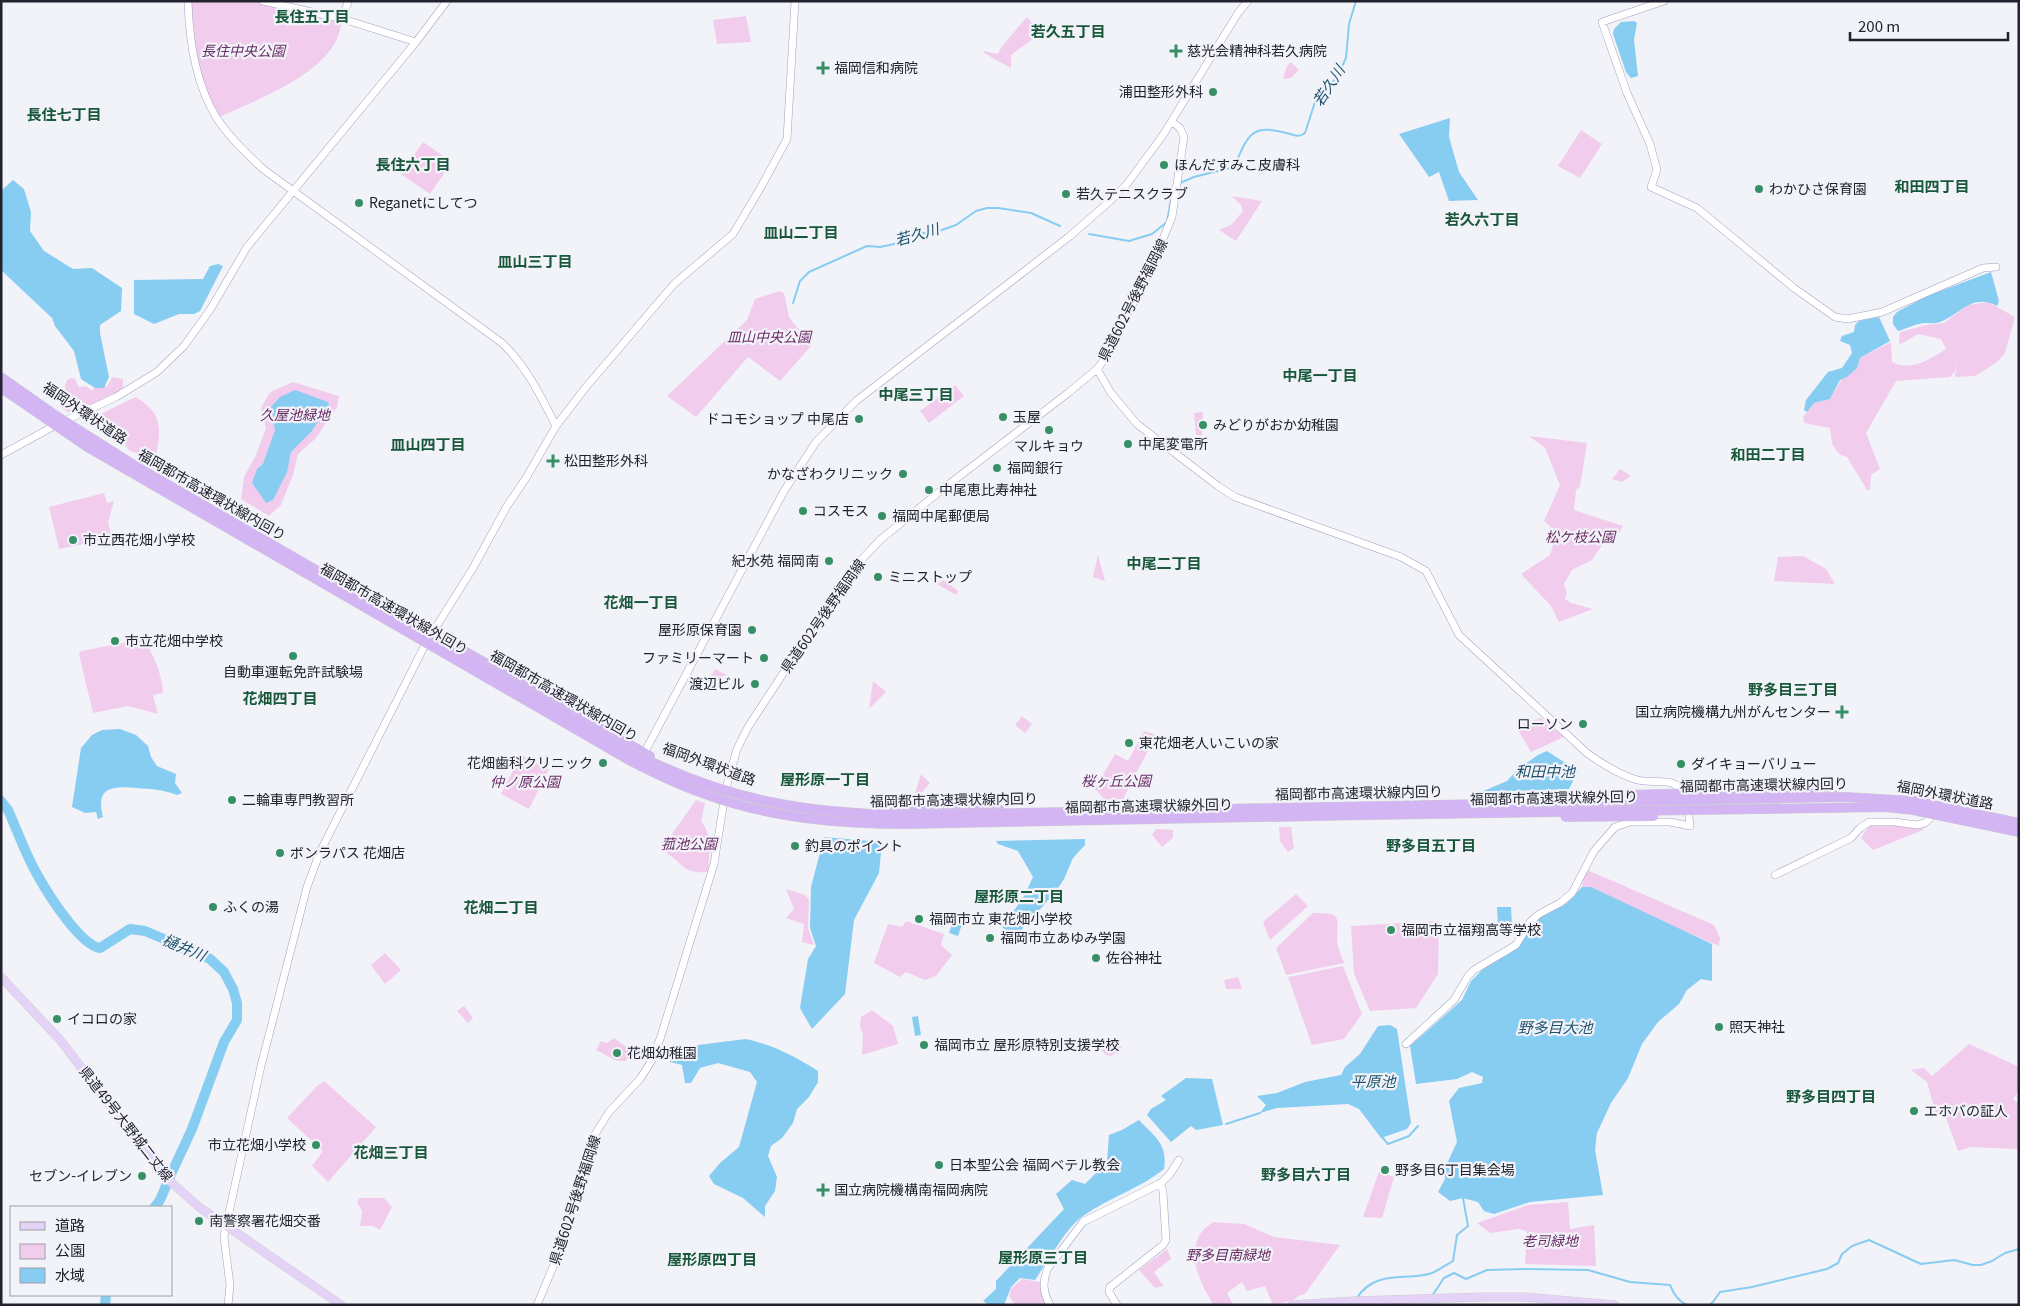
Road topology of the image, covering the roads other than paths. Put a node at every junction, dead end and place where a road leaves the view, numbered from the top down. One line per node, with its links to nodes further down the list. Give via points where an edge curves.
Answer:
1 (188, 1): 11 (street, via 188,33 193,57 216,116 243,150)
2 (263, 1): 8 (street)
3 (348, 1): 8 (street)
4 (447, 1): 9 (street)
5 (795, 1): 19 (street, via 786,139 761,187 733,234 674,284)
6 (1248, 1): 10 (street)
7 (1664, 1): 12 (street, via 1602,22 1627,93 1650,144 1657,170 1651,187 1697,208 1794,288 1835,317 1848,319 1882,312 1983,268)
8 (343, 19): 9 (street)
9 (416, 42): 11 (street)
10 (1172, 122): 13 (street, 県道602号後野福岡線, via 1184,137 1172,217 1164,241 1117,338); 27 (street, via 1127,184 1110,201 1070,236 856,401 816,442 784,491)
11 (292, 191): 17 (street, via 247,247 210,310 184,346 157,372); 19 (street, via 502,343 532,377)
12 (1996, 267)
13 (1097, 369): 29 (street, 県道602号後野福岡線, via 880,540 849,573 748,727 737,749); 32 (street, via 1111,393 1137,424 1235,497 1401,557 1426,571 1459,635 1518,692 1604,766 1634,779 1668,781 1680,787)
14 (1, 372): 17 (highway, 福岡外環状道路)
15 (1, 377): 33 (highway, 福岡都市高速環状線内回り, bridge, via 110,450 586,726 660,766 726,792 788,806 859,815)
16 (1, 388): 18 (highway, 福岡外環状道路); 36 (highway, 福岡都市高速環状線外回り, bridge, via 89,448 206,518 629,760 715,798 786,815 857,824)
17 (69, 420): 18 (street); 21 (highway, 福岡外環状道路)
18 (54, 426): 20 (street); 22 (highway, 福岡外環状道路)
19 (556, 426): 25 (street)
20 (1, 455)
21 (198, 497): 22 (street); 23 (highway, 福岡外環状道路)
22 (191, 508): 24 (highway, 福岡外環状道路)
23 (330, 574): 24 (street); 25 (highway, 福岡外環状道路)
24 (323, 585): 26 (highway, 福岡外環状道路)
25 (433, 633): 26 (street); 27 (highway, 福岡外環状道路)
26 (426, 643): 28 (highway, 福岡外環状道路); 44 (street, via 311,872 261,1066)
27 (644, 754): 28 (street); 29 (highway, 福岡外環状道路)
28 (638, 764): 31 (highway, 福岡外環状道路)
29 (726, 788): 31 (street, 県道602号後野福岡線); 32 (highway, 福岡外環状道路, bridge, via 786,803 872,811 1588,799)
30 (1840, 797): 32 (highway, 福岡外環状道路); 33 (highway, bridge, via 1810,790 1570,796); 34 (highway, 福岡外環状道路, via 1900,799)
31 (725, 800): 32 (highway, 福岡外環状道路, bridge, via 791,816 854,822 1589,811); 48 (street, 県道602号後野福岡線, via 714,864 659,1042 640,1079 609,1112 594,1136 558,1255)
32 (1688, 803): 35 (highway, 福岡外環状道路, via 1872,806); 41 (street, via 1690,826 1670,822 1630,822 1615,827 1594,852 1572,893 1530,922 1516,945 1474,970 1454,1000)
33 (1439, 805): 38 (highway, 福岡都市高速環状線内回り, bridge, via 1886,798 1914,801)
34 (1943, 807): 37 (street); 38 (highway, 福岡外環状道路)
35 (1916, 813): 36 (highway, bridge, via 1425,818); 37 (highway, 福岡外環状道路)
36 (1368, 814): 38 (highway, 福岡都市高速環状線外回り, bridge, via 1885,807)
37 (1934, 814): 38 (highway, 福岡外環状道路); 39 (street, via 1924,824 1916,825 1869,822 1851,838)
38 (2018, 828)
39 (1775, 875)
40 (1, 977): 44 (main road, 県道49号大野城二丈線, via 61,1041 164,1176)
41 (1406, 1044)
42 (1179, 1160): 43 (street)
43 (1161, 1183): 49 (street, via 1083,1222 1045,1275 1044,1293); 50 (street, via 1166,1240 1110,1287 1109,1292)
44 (226, 1226): 46 (street, via 224,1236 230,1285); 47 (main road, 県道49号大野城二丈線)
45 (1408, 1302): 51 (main road, via 1356,1300); 52 (main road, via 1525,1297)
46 (228, 1305)
47 (341, 1305)
48 (537, 1305)
49 (1050, 1305)
50 (1116, 1305)
51 (1292, 1305)
52 (1615, 1305)

